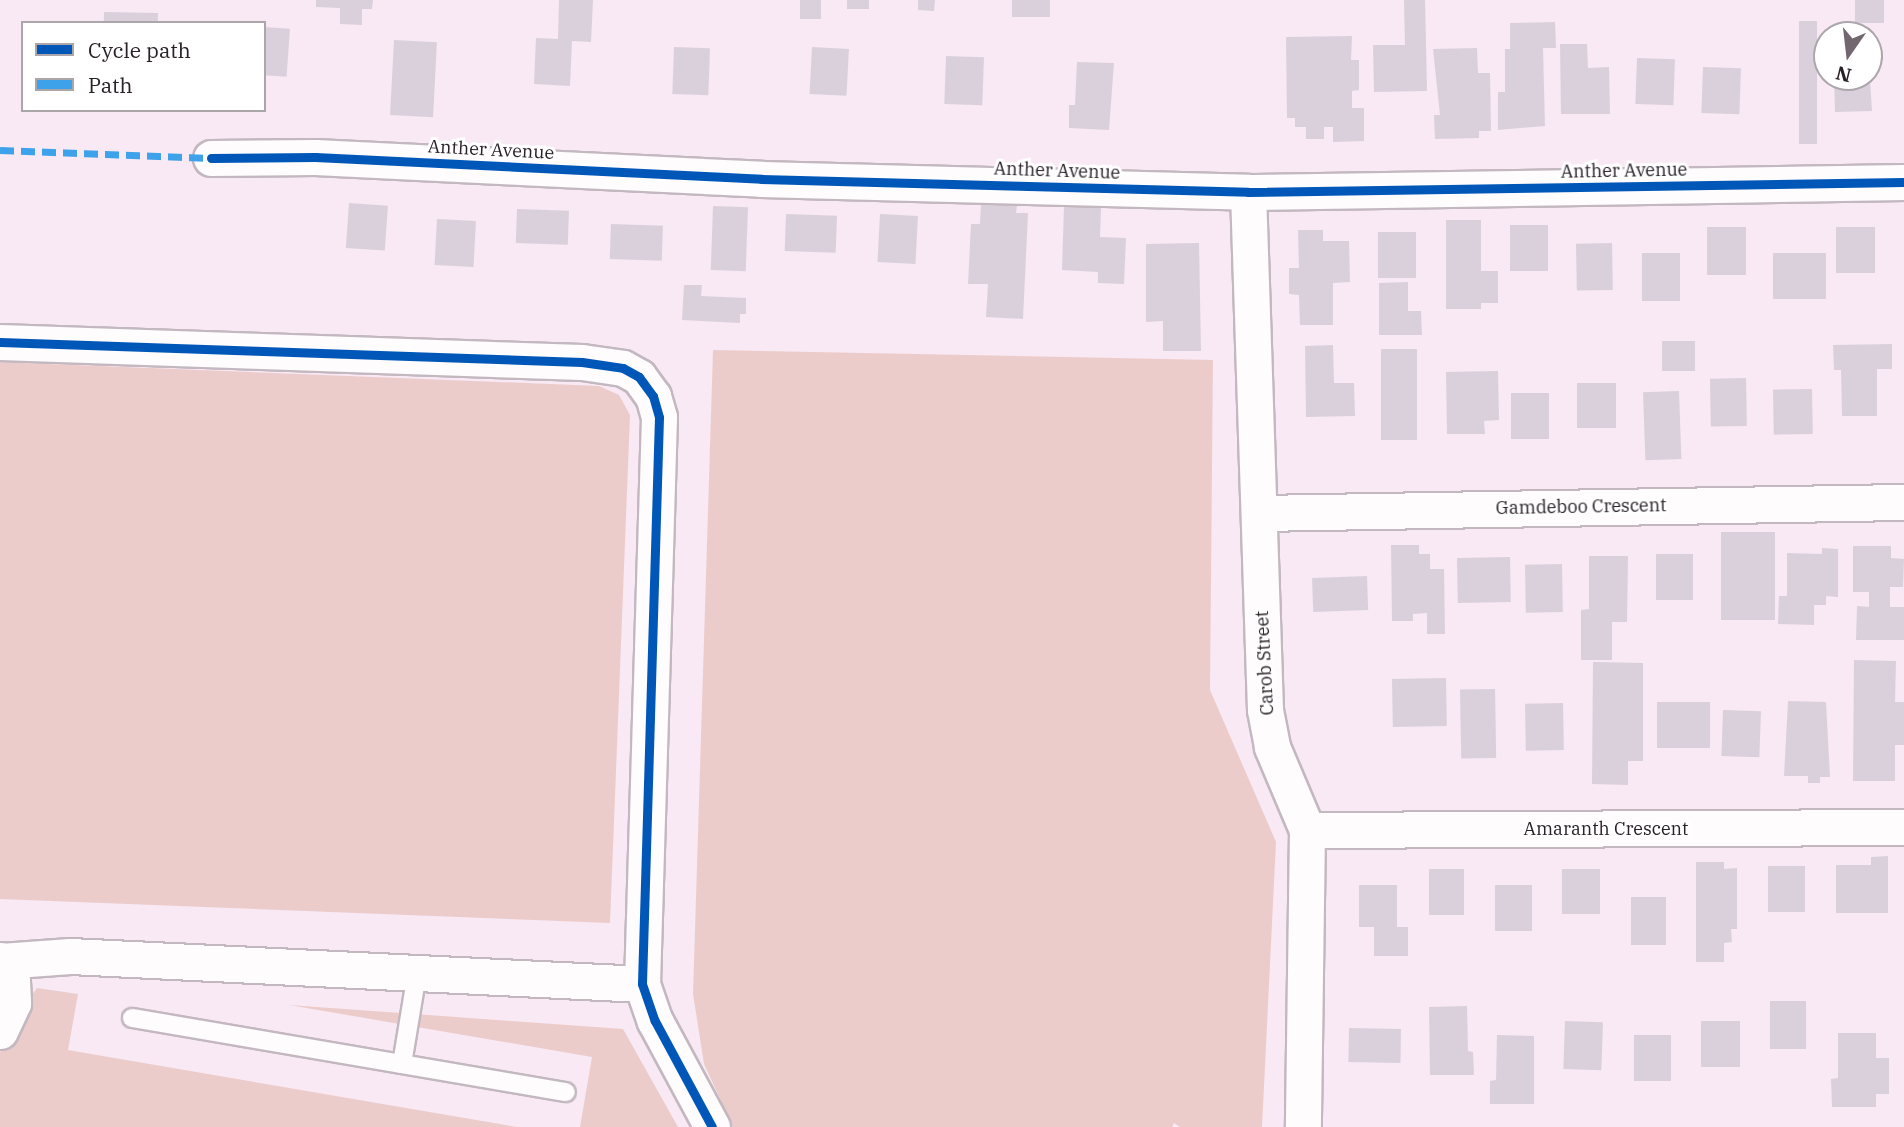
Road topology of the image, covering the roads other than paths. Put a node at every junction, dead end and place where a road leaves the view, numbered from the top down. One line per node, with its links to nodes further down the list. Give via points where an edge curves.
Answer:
1 (211, 158): 3 (street, Anther Avenue, via 315,157 775,179)
2 (1904, 183): 3 (street, Anther Avenue)
3 (1248, 192): 6 (street, Carob Street)
4 (0, 342): 11 (street, via 582,362 623,368 639,377 653,396 659,417)
5 (1904, 502): 6 (street, Gamdeboo Crescent)
6 (1259, 513): 8 (street, Carob Street, via 1265,710 1272,747)
7 (1904, 827): 8 (street, Amaranth Crescent)
8 (1307, 830): 17 (street, Carob Street)
9 (1, 961): 10 (street, via 70,956); 13 (street, via 12,981 13,1003)
10 (416, 973): 11 (street); 14 (lane)
11 (642, 984): 16 (street, via 655,1021)
12 (132, 1018): 14 (lane)
13 (0, 1031)
14 (402, 1064): 15 (lane)
15 (566, 1092)
16 (712, 1127)
17 (1303, 1127)

